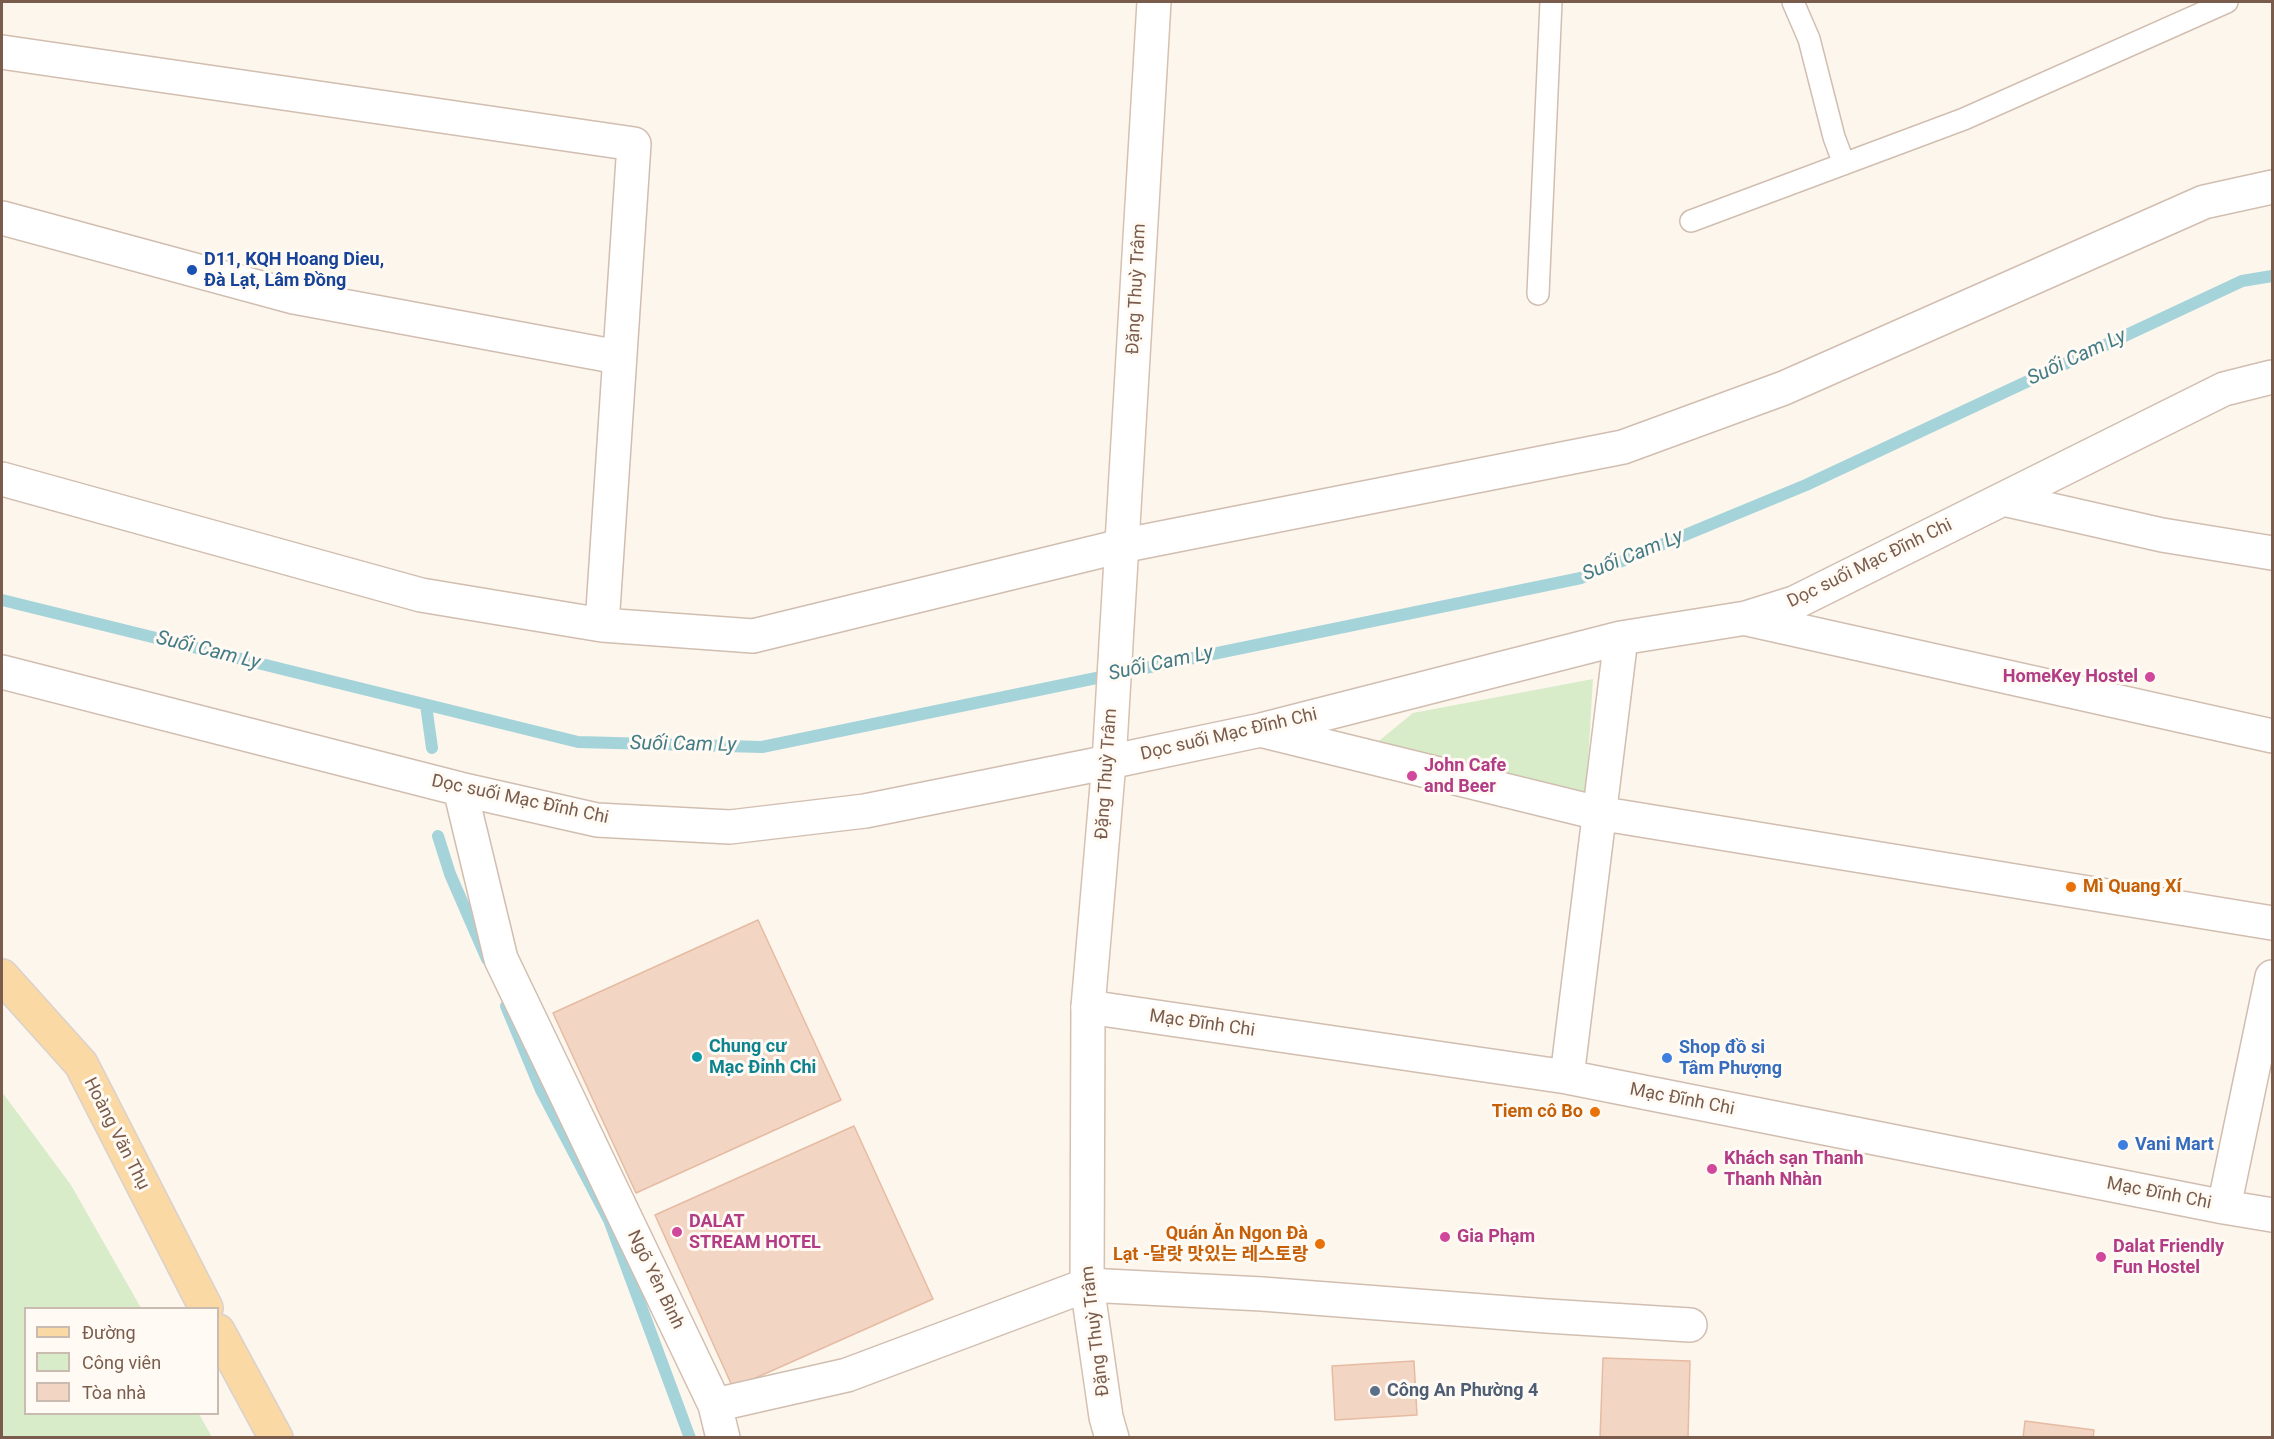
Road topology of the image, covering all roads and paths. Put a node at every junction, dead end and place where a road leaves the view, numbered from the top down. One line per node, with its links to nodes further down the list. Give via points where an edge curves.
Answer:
1 (1154, 2): 15 (street, Đặng Thuỳ Trâm)
2 (1551, 2): 10 (lane)
3 (1794, 2): 6 (lane, via 1809,39)
4 (2227, 2): 6 (lane, via 1964,118)
5 (2, 52): 11 (street, via 634,144)
6 (1844, 164): 9 (lane)
7 (2272, 187): 15 (street, via 2204,202 1784,388 1623,447)
8 (2, 218): 11 (street, via 294,297)
9 (1691, 222)
10 (1538, 294)
11 (618, 357): 18 (street)
12 (2272, 377): 14 (street, Dọc suối Mạc Đĩnh Chi, via 2224,389)
13 (2, 479): 18 (street, via 421,595)
14 (2002, 500): 16 (street); 17 (street, Dọc suối Mạc Đĩnh Chi, via 1794,603)
15 (1121, 546): 18 (street, via 753,636); 23 (street, Đặng Thuỳ Trâm)
16 (2272, 554)
17 (1746, 618): 19 (street, Dọc suối Mạc Đĩnh Chi); 22 (street)
18 (602, 625)
19 (1621, 638): 21 (street, Dọc suối Mạc Đĩnh Chi); 25 (street)
20 (2, 672): 24 (street, Dọc suối Mạc Đĩnh Chi)
21 (1261, 730): 23 (street, Dọc suối Mạc Đĩnh Chi); 25 (street)
22 (2272, 736)
23 (1109, 762): 24 (street, Dọc suối Mạc Đĩnh Chi, via 865,811 730,827 597,820); 29 (street, Đặng Thuỳ Trâm)
24 (460, 789): 37 (street, Ngõ Yên Bình, via 501,959)
25 (1598, 813): 26 (street); 30 (street)
26 (2272, 923)
27 (2, 976): 34 (main road, Hoàng Văn Thụ, via 81,1064)
28 (2272, 977): 31 (street)
29 (1088, 1007): 30 (street, Mạc Đĩnh Chi); 33 (street, Đặng Thuỳ Trâm)
30 (1567, 1077): 31 (street, Mạc Đĩnh Chi)
31 (2224, 1207): 32 (street, Mạc Đĩnh Chi)
32 (2272, 1215)
33 (1087, 1286): 35 (street, via 1262,1294); 37 (street, via 847,1375); 40 (street, Đặng Thuỳ Trâm)
34 (205, 1307)
35 (1690, 1325)
36 (219, 1333): 38 (main road)
37 (715, 1405): 39 (street, Ngõ Yên Bình)
38 (276, 1437)
39 (723, 1437)
40 (1112, 1437)

